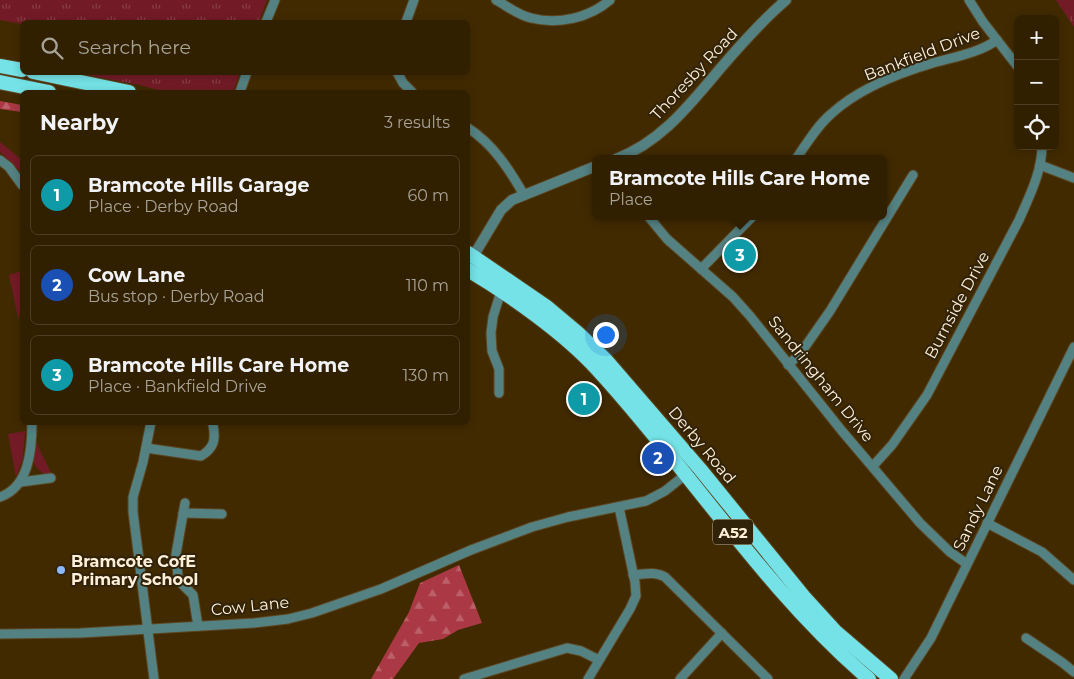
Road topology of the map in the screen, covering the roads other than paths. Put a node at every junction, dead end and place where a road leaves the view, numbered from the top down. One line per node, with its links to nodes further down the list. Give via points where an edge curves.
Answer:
1 (275, 0): 7 (street)
2 (414, 0): 8 (street)
3 (496, 0): 4 (street, via 522,15 554,21 598,9)
4 (610, 0)
5 (786, 0): 23 (street, Thoresby Road, via 674,121 646,144)
6 (969, 0): 9 (street)
7 (267, 20)
8 (407, 20)
9 (997, 40): 10 (street); 24 (street, Bankfield Drive, via 985,47 929,64 854,97 831,114)
10 (1014, 62)
11 (0, 66): 12 (highway)
12 (20, 70)
13 (47, 75): 18 (highway)
14 (246, 75): 19 (street)
15 (399, 75): 20 (street)
16 (0, 82): 17 (highway)
17 (39, 90)
18 (119, 90)
19 (241, 90)
20 (410, 90)
21 (470, 129): 31 (street, via 499,155)
22 (1042, 150): 26 (street, Burnside Drive)
23 (625, 155)
24 (799, 155)
25 (0, 160): 30 (street)
26 (1040, 165): 29 (street); 48 (street, Burnside Drive, via 1019,220 927,395)
27 (592, 168): 31 (street)
28 (913, 175): 32 (street)
29 (1074, 178)
30 (20, 182)
31 (524, 195): 36 (street, via 512,200 502,210)
32 (887, 218)
33 (651, 220): 38 (street, Sandringham Drive, via 667,239)
34 (749, 220): 38 (street)
35 (886, 220): 42 (street, via 830,311 800,354)
36 (470, 257)
37 (470, 259): 74 (highway, Derby Road / A52, via 547,307 606,360 804,597 835,631)
38 (701, 269): 42 (street, Sandringham Drive, via 750,316)
39 (470, 271): 40 (highway, Derby Road / A52)
40 (501, 292): 43 (street, via 491,333); 49 (highway, Derby Road / A52, via 597,369)
41 (1074, 347): 57 (street, Sandy Lane)
42 (788, 365): 48 (street, Sandringham Drive)
43 (499, 393)
44 (32, 425): 51 (street, via 30,452)
45 (151, 425): 47 (street)
46 (213, 425): 47 (street, via 214,443 201,456)
47 (146, 448): 62 (street, via 133,497 133,512)
48 (873, 466): 58 (street, Sandringham Drive, via 920,523)
49 (686, 475): 54 (street, Cow Lane, via 653,498); 73 (highway, Derby Road / A52, via 791,602)
50 (51, 478): 51 (street)
51 (21, 482): 52 (street)
52 (0, 497)
53 (185, 503): 55 (street)
54 (619, 507): 59 (street); 61 (street, Cow Lane, via 532,527 381,589 312,613 272,622)
55 (184, 513): 56 (street); 61 (street, via 176,554 178,577 193,595)
56 (223, 513)
57 (987, 523): 58 (street, Sandy Lane); 60 (street, via 1042,552)
58 (967, 564): 75 (street, Sandy Lane, via 931,638)
59 (633, 575): 63 (street, via 653,572 665,577); 66 (street, via 634,602)
60 (1074, 580)
61 (198, 626): 62 (street, Cow Lane)
62 (148, 629): 64 (street, Cow Lane); 68 (street)
63 (722, 633): 71 (street); 72 (street)
64 (0, 634)
65 (1026, 638): 67 (street, via 1041,642)
66 (599, 660): 69 (street, via 567,648); 70 (street)
67 (1074, 672)
68 (154, 679)
69 (464, 679)
70 (588, 679)
71 (680, 679)
72 (768, 679)
73 (869, 679)
74 (891, 679)
75 (904, 679)

